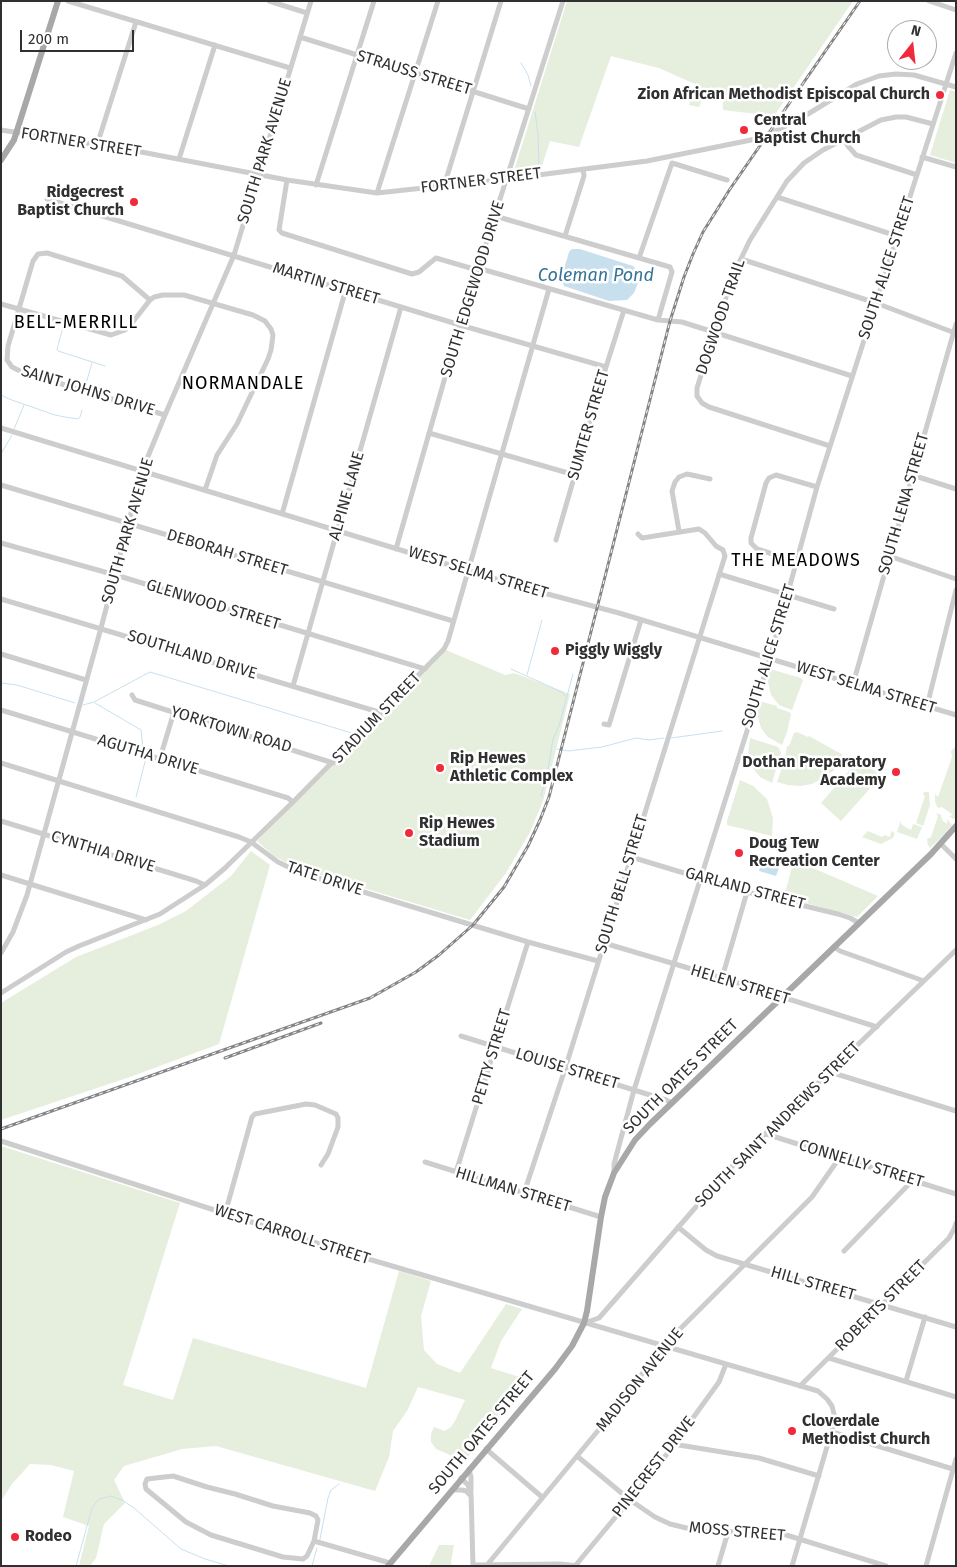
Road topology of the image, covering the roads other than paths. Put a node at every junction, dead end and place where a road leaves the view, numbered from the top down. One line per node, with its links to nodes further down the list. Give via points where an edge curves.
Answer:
1 (58, 1): 25 (main road)
2 (68, 1): 12 (street)
3 (269, 1): 11 (street)
4 (311, 1): 11 (street, SOUTH PARK AVENUE)
5 (374, 1): 16 (street)
6 (438, 1): 18 (street)
7 (501, 1): 21 (street)
8 (564, 1): 22 (street, SOUTH EDGEWOOD DRIVE)
9 (929, 1): 10 (street)
10 (956, 10)
11 (307, 13): 13 (street, SOUTH PARK AVENUE)
12 (136, 22): 14 (street); 27 (street)
13 (300, 37): 16 (street, STRAUSS STREET); 17 (street, SOUTH PARK AVENUE)
14 (215, 45): 17 (street); 29 (street)
15 (956, 53): 19 (street, SOUTH ALICE STREET)
16 (357, 56): 18 (street, STRAUSS STREET); 39 (street)
17 (290, 68): 34 (street, SOUTH PARK AVENUE)
18 (415, 73): 21 (street, STRAUSS STREET); 41 (street)
19 (946, 84): 20 (street, FORTNER STREET); 23 (street, SOUTH ALICE STREET); 31 (street, FORTNER STREET, via 905,74 871,78 772,133)
20 (956, 87)
21 (473, 92): 22 (street, STRAUSS STREET); 40 (street)
22 (529, 109): 36 (street, SOUTH EDGEWOOD DRIVE)
23 (933, 124): 26 (street, DOGWOOD TRAIL, via 906,117 888,118); 28 (street, SOUTH ALICE STREET)
24 (1, 130): 25 (street, FORTNER STREET)
25 (16, 132): 27 (street, FORTNER STREET); 30 (main road)
26 (844, 139): 35 (street, via 856,155); 42 (street, DOGWOOD TRAIL, via 804,162)
27 (97, 145): 29 (street, FORTNER STREET)
28 (922, 157): 32 (street); 35 (street, SOUTH ALICE STREET)
29 (179, 159): 34 (street, FORTNER STREET)
30 (1, 160)
31 (671, 160): 33 (street, FORTNER STREET); 38 (street); 48 (street)
32 (956, 167)
33 (583, 169): 36 (street, FORTNER STREET); 45 (street, via 584,176)
34 (258, 174): 37 (street, FORTNER STREET); 47 (street, SOUTH PARK AVENUE)
35 (917, 175): 46 (street, SOUTH ALICE STREET)
36 (507, 179): 40 (street, FORTNER STREET); 44 (street, SOUTH EDGEWOOD DRIVE)
37 (286, 180): 39 (street, FORTNER STREET); 50 (street, via 279,230 282,233 412,274 436,258)
38 (727, 180)
39 (316, 185): 41 (street, FORTNER STREET)
40 (444, 186): 41 (street, FORTNER STREET)
41 (377, 193)
42 (778, 197): 46 (street); 49 (street, DOGWOOD TRAIL)
43 (48, 199): 47 (street, MARTIN STREET)
44 (495, 216): 45 (street); 50 (street, SOUTH EDGEWOOD DRIVE)
45 (565, 236): 48 (street)
46 (897, 236): 55 (street, SOUTH ALICE STREET)
47 (234, 255): 51 (street, MARTIN STREET); 54 (street, SOUTH PARK AVENUE)
48 (639, 258): 60 (street, via 671,269)
49 (741, 259): 55 (street); 63 (street, DOGWOOD TRAIL)
50 (478, 269): 52 (street); 61 (street, SOUTH EDGEWOOD DRIVE)
51 (346, 289): 57 (street, MARTIN STREET); 81 (street)
52 (549, 289): 59 (street); 65 (street, STADIUM STREET)
53 (150, 300): 54 (street, via 180,294); 58 (street, via 128,327 111,335); 58 (street, SAINT JOHNS DRIVE, via 122,276 43,253 34,258)
54 (214, 303): 68 (street, SOUTH PARK AVENUE); 79 (street, via 262,319 271,329 273,340 268,359 242,415 217,455)
55 (876, 303): 64 (street); 67 (street, SOUTH ALICE STREET)
56 (1, 304): 58 (street)
57 (401, 307): 61 (street, MARTIN STREET); 83 (street, ALPINE LANE)
58 (19, 309): 68 (street, SAINT JOHNS DRIVE, via 7,351 7,360 16,369)
59 (624, 310): 60 (street); 66 (street, SUMTER STREET)
60 (658, 320): 63 (street, via 682,322)
61 (460, 324): 65 (street, MARTIN STREET); 70 (street, SOUTH EDGEWOOD DRIVE)
62 (956, 324): 64 (street, SOUTH LENA STREET)
63 (714, 332): 67 (street); 71 (street, DOGWOOD TRAIL, via 697,388 697,396 702,403 709,408)
64 (955, 332): 75 (street, SOUTH LENA STREET)
65 (532, 345): 66 (street, MARTIN STREET); 72 (street, STADIUM STREET)
66 (606, 367): 74 (street, SUMTER STREET)
67 (852, 376): 71 (street, SOUTH ALICE STREET)
68 (165, 415): 73 (street, SOUTH PARK AVENUE)
69 (1, 428): 73 (street, WEST SELMA STREET)
70 (429, 433): 72 (street); 88 (street, SOUTH EDGEWOOD DRIVE)
71 (830, 446): 78 (street, SOUTH ALICE STREET)
72 (501, 454): 74 (street); 91 (street, STADIUM STREET)
73 (142, 471): 79 (street, WEST SELMA STREET); 82 (street, SOUTH PARK AVENUE)
74 (575, 475): 86 (street, SUMTER STREET)
75 (912, 475): 80 (street); 89 (street, SOUTH LENA STREET)
76 (710, 479): 84 (street, via 687,474 675,482 672,491)
77 (1, 486): 82 (street, DEBORAH STREET)
78 (818, 487): 90 (street, SOUTH ALICE STREET); 90 (street, via 776,475 766,483 751,543 759,550)
79 (205, 490): 81 (street, WEST SELMA STREET)
80 (956, 490)
81 (282, 514): 83 (street, WEST SELMA STREET)
82 (128, 523): 93 (street, SOUTH PARK AVENUE); 95 (street, DEBORAH STREET)
83 (337, 531): 88 (street, WEST SELMA STREET); 95 (street, ALPINE LANE)
84 (679, 532): 85 (street, via 642,538); 92 (street, SOUTH BELL STREET, via 702,530 723,550 725,556)
85 (638, 534)
86 (556, 540)
87 (1, 543): 93 (street, GLENWOOD STREET)
88 (396, 549): 91 (street, WEST SELMA STREET)
89 (889, 556): 94 (street); 109 (street, SOUTH LENA STREET)
90 (797, 562): 97 (street, SOUTH ALICE STREET)
91 (468, 571): 100 (street, STADIUM STREET); 101 (street, WEST SELMA STREET)
92 (719, 574): 97 (street); 104 (street, SOUTH BELL STREET)
93 (114, 575): 102 (street, SOUTH PARK AVENUE); 103 (street, GLENWOOD STREET)
94 (956, 579)
95 (323, 581): 100 (street, DEBORAH STREET); 103 (street, ALPINE LANE)
96 (956, 590): 112 (street)
97 (788, 595): 99 (street); 106 (street, SOUTH ALICE STREET)
98 (1, 599): 102 (street, SOUTHLAND DRIVE)
99 (834, 609)
100 (453, 620): 107 (street, STADIUM STREET, via 445,647)
101 (641, 620): 104 (street, WEST SELMA STREET); 117 (street, via 609,725)
102 (101, 628): 108 (street, SOUTH PARK AVENUE); 110 (street, SOUTHLAND DRIVE)
103 (308, 633): 107 (street, GLENWOOD STREET); 110 (street, ALPINE LANE)
104 (699, 637): 106 (street, WEST SELMA STREET); 129 (street, SOUTH BELL STREET)
105 (1, 654): 108 (street)
106 (770, 658): 109 (street, WEST SELMA STREET); 132 (street, SOUTH ALICE STREET)
107 (425, 669): 115 (street, STADIUM STREET)
108 (86, 680): 118 (street, SOUTH PARK AVENUE)
109 (853, 684): 112 (street, WEST SELMA STREET)
110 (293, 686): 115 (street, SOUTHLAND DRIVE)
111 (132, 695): 114 (street, YORKTOWN ROAD, via 135,700)
112 (927, 706): 116 (street, WEST SELMA STREET)
113 (1, 710): 118 (street, AGUTHA DRIVE)
114 (174, 712): 119 (street); 121 (street, YORKTOWN ROAD)
115 (382, 713): 121 (street, STADIUM STREET)
116 (956, 715)
117 (604, 724)
118 (72, 731): 119 (street, AGUTHA DRIVE); 122 (street, SOUTH PARK AVENUE)
119 (160, 758): 123 (street, AGUTHA DRIVE)
120 (1, 763): 122 (street, TATE DRIVE)
121 (333, 763): 123 (street, STADIUM STREET)
122 (58, 781): 126 (street, SOUTH PARK AVENUE); 127 (street, TATE DRIVE)
123 (294, 802): 127 (street, STADIUM STREET)
124 (1, 821): 126 (street, CYNTHIA DRIVE)
125 (956, 826): 128 (main road, SOUTH OATES STREET)
126 (44, 834): 133 (street, SOUTH PARK AVENUE); 134 (street, CYNTHIA DRIVE)
127 (251, 842): 134 (street, STADIUM STREET); 138 (street, TATE DRIVE, via 292,870)
128 (941, 844): 130 (street); 137 (main road, SOUTH OATES STREET)
129 (631, 857): 132 (street, GARLAND STREET); 139 (street, SOUTH BELL STREET)
130 (956, 859)
131 (1, 875): 133 (street)
132 (700, 878): 135 (street, GARLAND STREET); 144 (street, SOUTH ALICE STREET)
133 (30, 884): 136 (street); 142 (street, SOUTH PARK AVENUE, via 17,922)
134 (205, 885): 136 (street, STADIUM STREET)
135 (746, 892): 137 (street, GARLAND STREET); 145 (street)
136 (147, 920): 147 (street, STADIUM STREET, via 79,946)
137 (859, 923): 140 (main road, SOUTH OATES STREET)
138 (528, 942): 143 (street, TATE DRIVE); 151 (street, PETTY STREET)
139 (604, 943): 143 (street, SOUTH BELL STREET); 144 (street, HELEN STREET)
140 (834, 947): 146 (street); 148 (main road, SOUTH OATES STREET)
141 (956, 950): 146 (street, SOUTH SAINT ANDREWS STREET)
142 (1, 953)
143 (598, 961): 152 (street, SOUTH BELL STREET)
144 (673, 964): 145 (street, HELEN STREET); 154 (street, SOUTH ALICE STREET)
145 (722, 978): 148 (street, HELEN STREET)
146 (924, 981): 149 (street, SOUTH SAINT ANDREWS STREET)
147 (1, 993)
148 (782, 998): 149 (street, HELEN STREET); 155 (main road, SOUTH OATES STREET)
149 (877, 1027): 153 (street, SOUTH SAINT ANDREWS STREET)
150 (461, 1036): 151 (street, LOUISE STREET)
151 (495, 1047): 152 (street, LOUISE STREET); 162 (street, PETTY STREET)
152 (565, 1068): 154 (street, LOUISE STREET); 165 (street, SOUTH BELL STREET)
153 (830, 1072): 156 (street); 157 (street, SOUTH SAINT ANDREWS STREET)
154 (634, 1090): 155 (street, LOUISE STREET); 163 (street, SOUTH ALICE STREET)
155 (672, 1103): 163 (main road, SOUTH OATES STREET, via 635,1140)
156 (956, 1112)
157 (766, 1134): 159 (street, CONNELLY STREET); 169 (street, SOUTH SAINT ANDREWS STREET)
158 (1, 1141): 167 (street, WEST CARROLL STREET)
159 (840, 1157): 164 (street, CONNELLY STREET); 172 (street, MADISON AVENUE, via 812,1197)
160 (425, 1162): 162 (street, HILLMAN STREET)
161 (322, 1166): 167 (street, via 338,1128 336,1114 315,1104 306,1104 255,1114)
162 (456, 1172): 165 (street, HILLMAN STREET)
163 (614, 1173): 168 (main road, SOUTH OATES STREET)
164 (913, 1180): 166 (street, CONNELLY STREET); 171 (street)
165 (524, 1193): 168 (street, HILLMAN STREET)
166 (956, 1194)
167 (225, 1214): 175 (street, WEST CARROLL STREET)
168 (601, 1217): 175 (main road, SOUTH OATES STREET)
169 (678, 1227): 172 (street, HILL STREET, via 710,1253); 175 (street, SOUTH SAINT ANDREWS STREET, via 599,1318)
170 (955, 1227): 173 (street, ROBERTS STREET, via 949,1238)
171 (844, 1251)
172 (746, 1264): 173 (street, HILL STREET); 177 (street, MADISON AVENUE)
173 (882, 1304): 174 (street, HILL STREET); 178 (street, ROBERTS STREET)
174 (924, 1317): 176 (street, HILL STREET); 180 (street)
175 (584, 1323): 177 (street, WEST CARROLL STREET); 185 (main road, SOUTH OATES STREET, via 568,1353)
176 (956, 1327)
177 (663, 1346): 179 (street, WEST CARROLL STREET); 186 (street, MADISON AVENUE)
178 (829, 1358): 180 (street); 181 (street, ROBERTS STREET)
179 (726, 1364): 181 (street, WEST CARROLL STREET); 184 (street, PINECREST DRIVE, via 719,1382)
180 (906, 1381): 182 (street)
181 (800, 1386): 183 (street, WEST CARROLL STREET, via 818,1392 830,1402 834,1419)
182 (956, 1397)
183 (832, 1432): 189 (street); 190 (street)
184 (675, 1442): 190 (street, via 759,1458); 195 (street, PINECREST DRIVE)
185 (486, 1449): 188 (main road, SOUTH OATES STREET); 194 (street)
186 (577, 1456): 194 (street, MADISON AVENUE); 195 (street, MOSS STREET)
187 (956, 1459): 189 (street)
188 (469, 1469): 191 (main road, SOUTH OATES STREET); 193 (street)
189 (954, 1470): 206 (street)
190 (819, 1476): 197 (street)
191 (461, 1478): 192 (main road, SOUTH OATES STREET); 193 (street, via 468,1484)
192 (451, 1490): 193 (street, via 458,1489); 199 (main road, SOUTH OATES STREET)
193 (471, 1495): 200 (street)
194 (542, 1498): 201 (street, MADISON AVENUE)
195 (630, 1500): 196 (street, MOSS STREET, via 670,1524 699,1531); 202 (street, PINECREST DRIVE)
196 (728, 1532): 197 (street, MOSS STREET, via 776,1533); 203 (street)
197 (800, 1539): 204 (street); 205 (street, MOSS STREET)
198 (314, 1541): 198 (street, via 318,1520 310,1513 273,1506 173,1476 147,1479 145,1484 146,1489 186,1522 211,1535 296,1560 307,1556); 199 (street)
199 (389, 1565)
200 (473, 1565): 201 (street)
201 (487, 1565): 202 (street)
202 (576, 1565)
203 (718, 1566)
204 (792, 1566)
205 (886, 1566)
206 (926, 1566)

